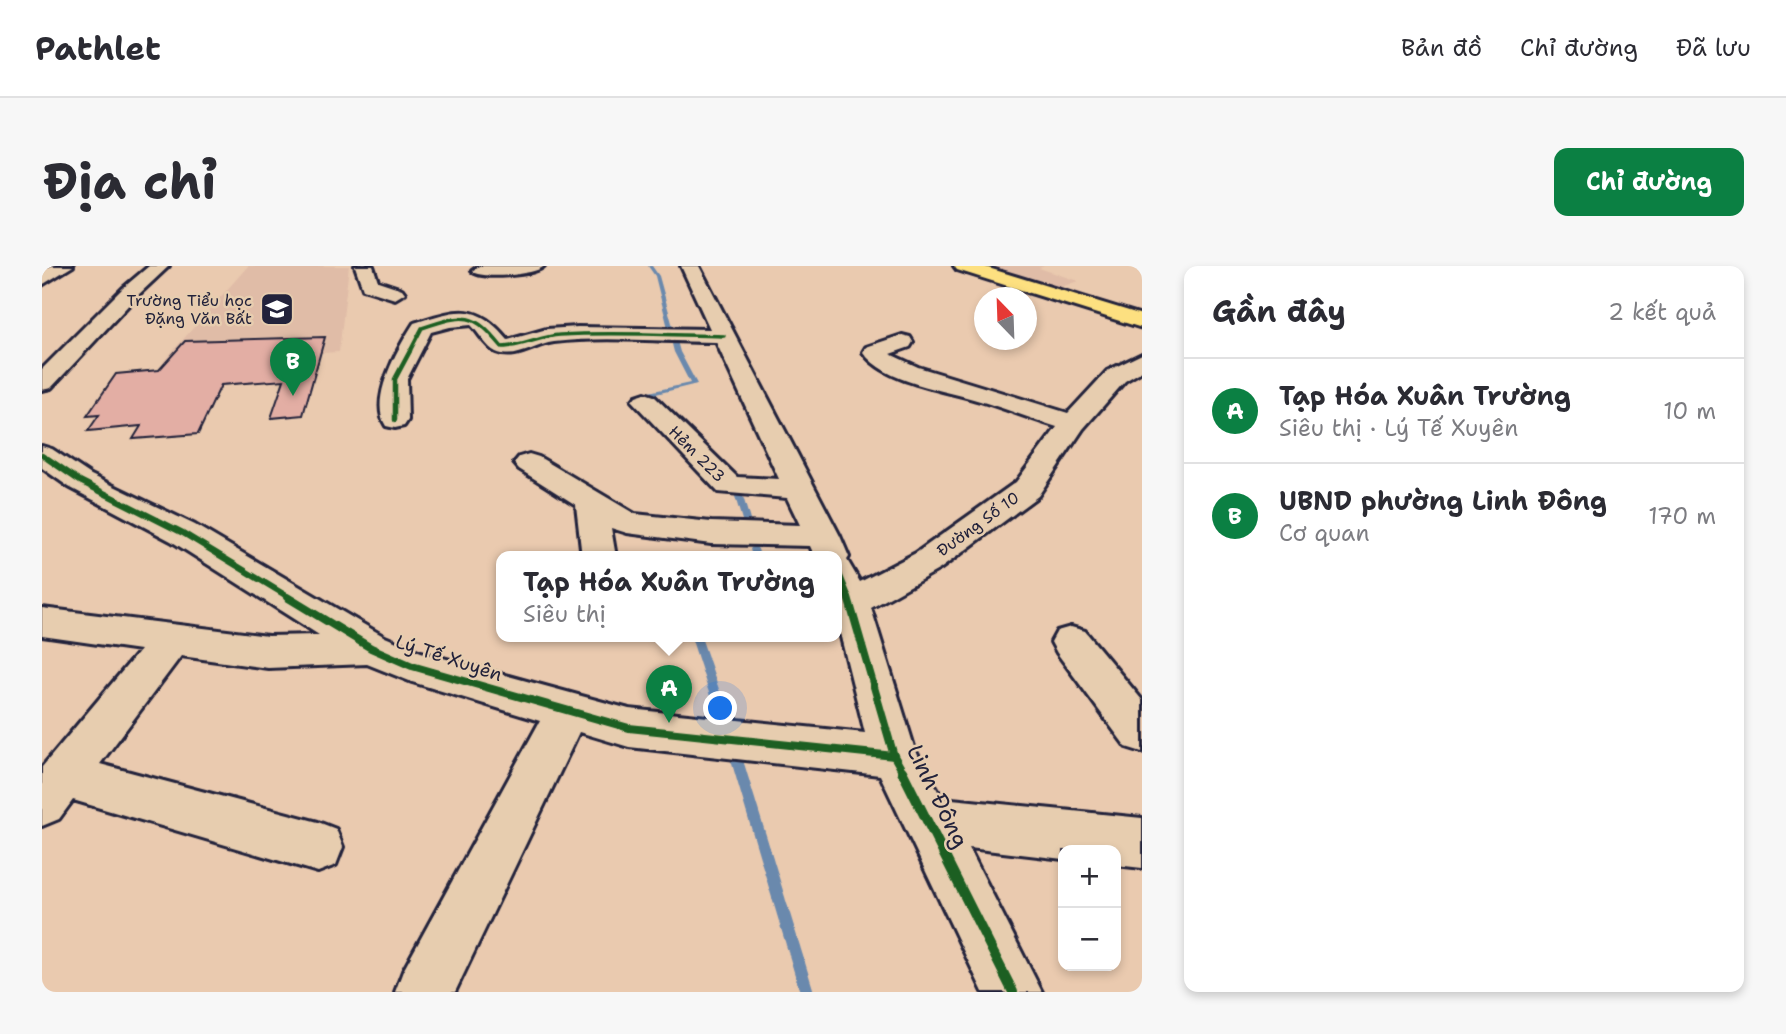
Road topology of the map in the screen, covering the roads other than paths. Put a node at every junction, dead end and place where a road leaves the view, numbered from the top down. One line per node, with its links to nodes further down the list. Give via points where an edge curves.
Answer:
1 (64, 266): 8 (street)
2 (160, 266): 18 (street)
3 (364, 266): 9 (street, via 370,285)
4 (525, 266): 7 (street)
5 (690, 266): 15 (street)
6 (963, 266): 10 (main road)
7 (481, 271)
8 (42, 279)
9 (395, 293)
10 (1099, 311): 12 (main road); 13 (main road)
11 (541, 318): 14 (street)
12 (1142, 322)
13 (1142, 330)
14 (578, 334): 15 (street); 20 (street, via 502,347 478,321 470,319 422,328 395,379)
15 (724, 336): 24 (street)
16 (902, 342): 21 (street, via 874,352 918,375)
17 (1142, 361): 21 (street, Đường Số 10, via 1116,376)
18 (42, 383)
19 (645, 401): 24 (street, Hẻm 223, via 737,487)
20 (395, 420)
21 (1073, 424): 28 (street, Đường Số 10, via 1027,489 928,561)
22 (42, 454): 32 (street, Lý Tế Xuyên, via 80,481 183,533)
23 (529, 463): 25 (street)
24 (800, 489): 26 (street)
25 (591, 502): 26 (street, via 627,523); 27 (street)
26 (828, 546)
27 (598, 551)
28 (844, 586): 35 (street, Linh Đông)
29 (42, 622): 30 (street)
30 (172, 639): 32 (street, via 268,652); 36 (street)
31 (1071, 642): 34 (street)
32 (371, 648): 33 (street, Lý Tế Xuyên, via 412,666)
33 (568, 710): 35 (street, Lý Tế Xuyên, via 629,728); 40 (street)
34 (1142, 733)
35 (894, 757): 37 (street, Linh Đông)
36 (52, 789): 39 (street)
37 (928, 820): 38 (street); 41 (street, Linh Đông)
38 (1142, 843)
39 (318, 848)
40 (424, 992)
41 (1013, 992)

